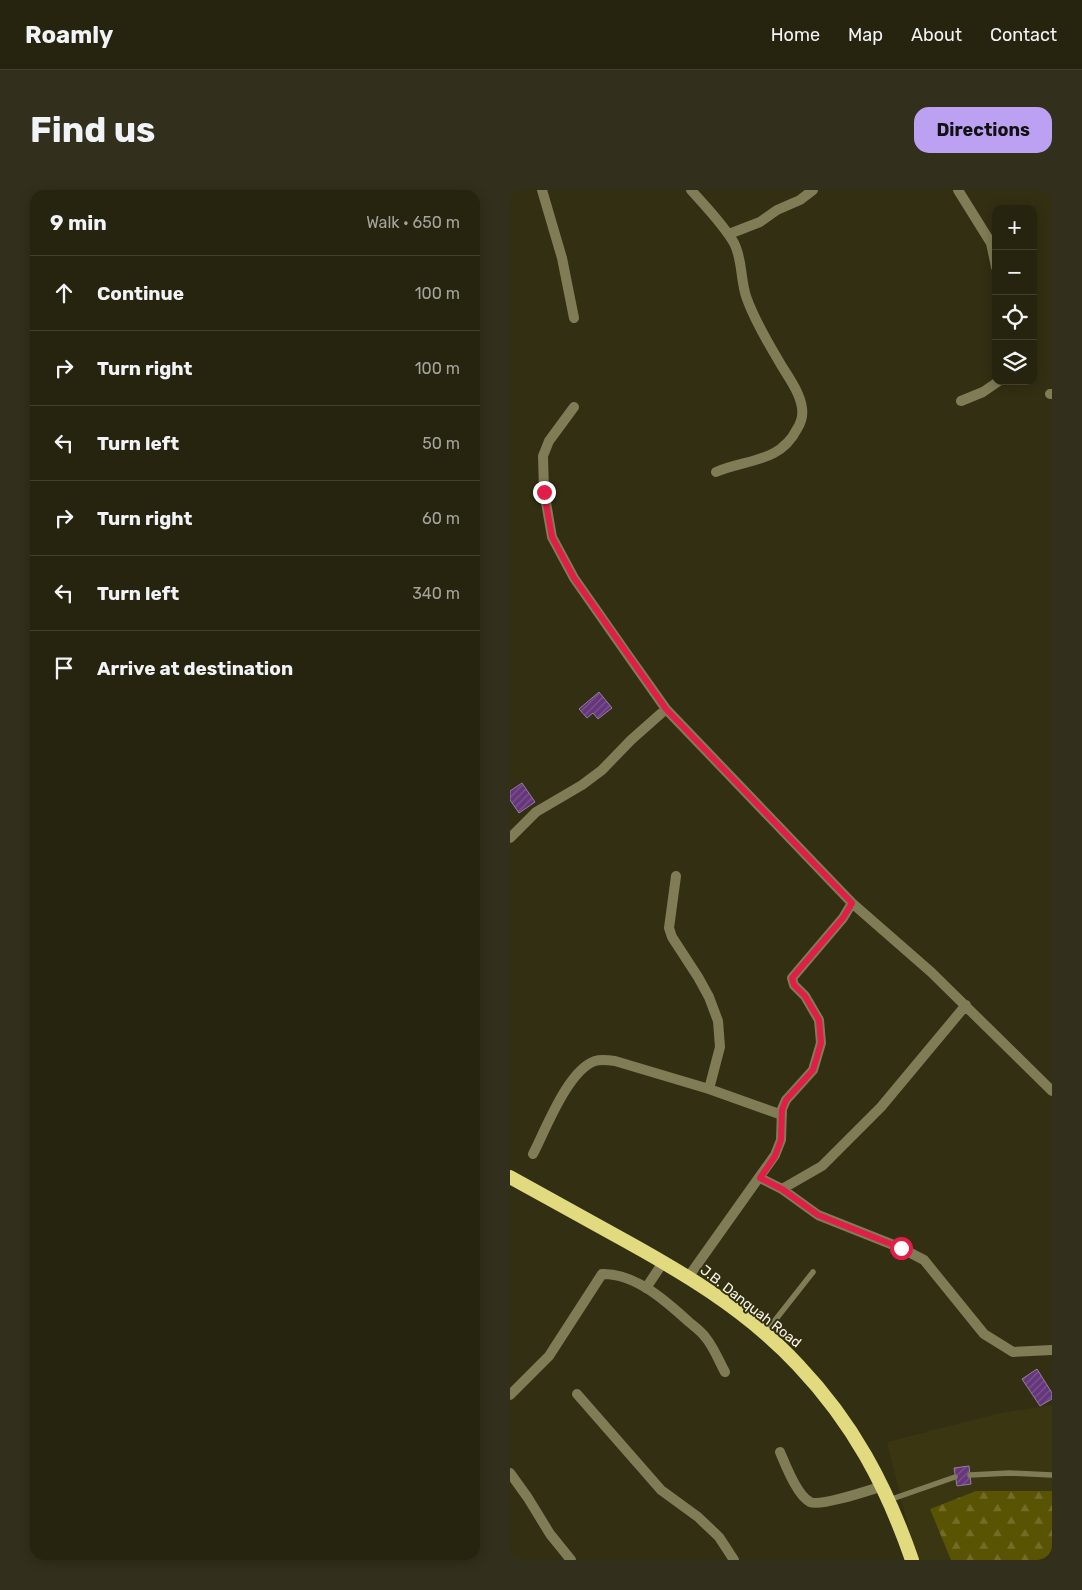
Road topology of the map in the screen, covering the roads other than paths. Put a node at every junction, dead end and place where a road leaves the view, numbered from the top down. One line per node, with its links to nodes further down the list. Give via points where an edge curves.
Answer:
1 (542, 190): 7 (street, via 562,258)
2 (691, 190): 5 (street)
3 (812, 190): 5 (street, via 760,222)
4 (958, 190): 6 (street)
5 (729, 234): 11 (street, via 739,256 746,298 803,409 797,431 780,451)
6 (992, 250)
7 (574, 318)
8 (993, 385): 9 (street)
9 (961, 401)
10 (574, 407): 12 (street, via 542,456 552,537 574,578)
11 (716, 472)
12 (666, 709): 13 (street, via 602,770 536,812); 15 (street)
13 (510, 838)
14 (676, 876): 17 (street, via 669,928 709,997 719,1028 720,1047)
15 (852, 903): 16 (street); 19 (street, via 792,978 819,1020 821,1043 813,1070 786,1100)
16 (966, 1005): 18 (street); 23 (street, via 881,1107 822,1166)
17 (709, 1089): 19 (street); 20 (street, via 615,1061 595,1061 570,1081)
18 (1052, 1091)
19 (782, 1115): 22 (street, via 781,1140)
20 (533, 1154)
21 (510, 1177): 24 (highway, J.B. Danquah Road)
22 (760, 1178): 23 (street); 26 (street)
23 (782, 1189): 29 (street, via 818,1215 924,1260 984,1334 1013,1352)
24 (664, 1261): 26 (highway, J.B. Danquah Road); 27 (street)
25 (813, 1272): 28 (lane)
26 (688, 1276): 28 (highway, J.B. Danquah Road)
27 (646, 1288): 30 (street, via 706,1338); 32 (street, via 626,1278 602,1274 549,1356)
28 (765, 1333): 38 (highway, J.B. Danquah Road, via 797,1363 839,1413 872,1464)
29 (1052, 1350)
30 (726, 1372)
31 (577, 1394): 41 (street, via 661,1490 719,1537)
32 (510, 1395)
33 (780, 1452): 38 (street, via 793,1480 812,1503)
34 (510, 1473): 40 (street)
35 (970, 1475): 36 (lane)
36 (1052, 1475)
37 (956, 1477): 39 (lane)
38 (882, 1486): 39 (highway, J.B. Danquah Road)
39 (889, 1500): 42 (highway, J.B. Danquah Road)
40 (571, 1560)
41 (734, 1560)
42 (912, 1560)

